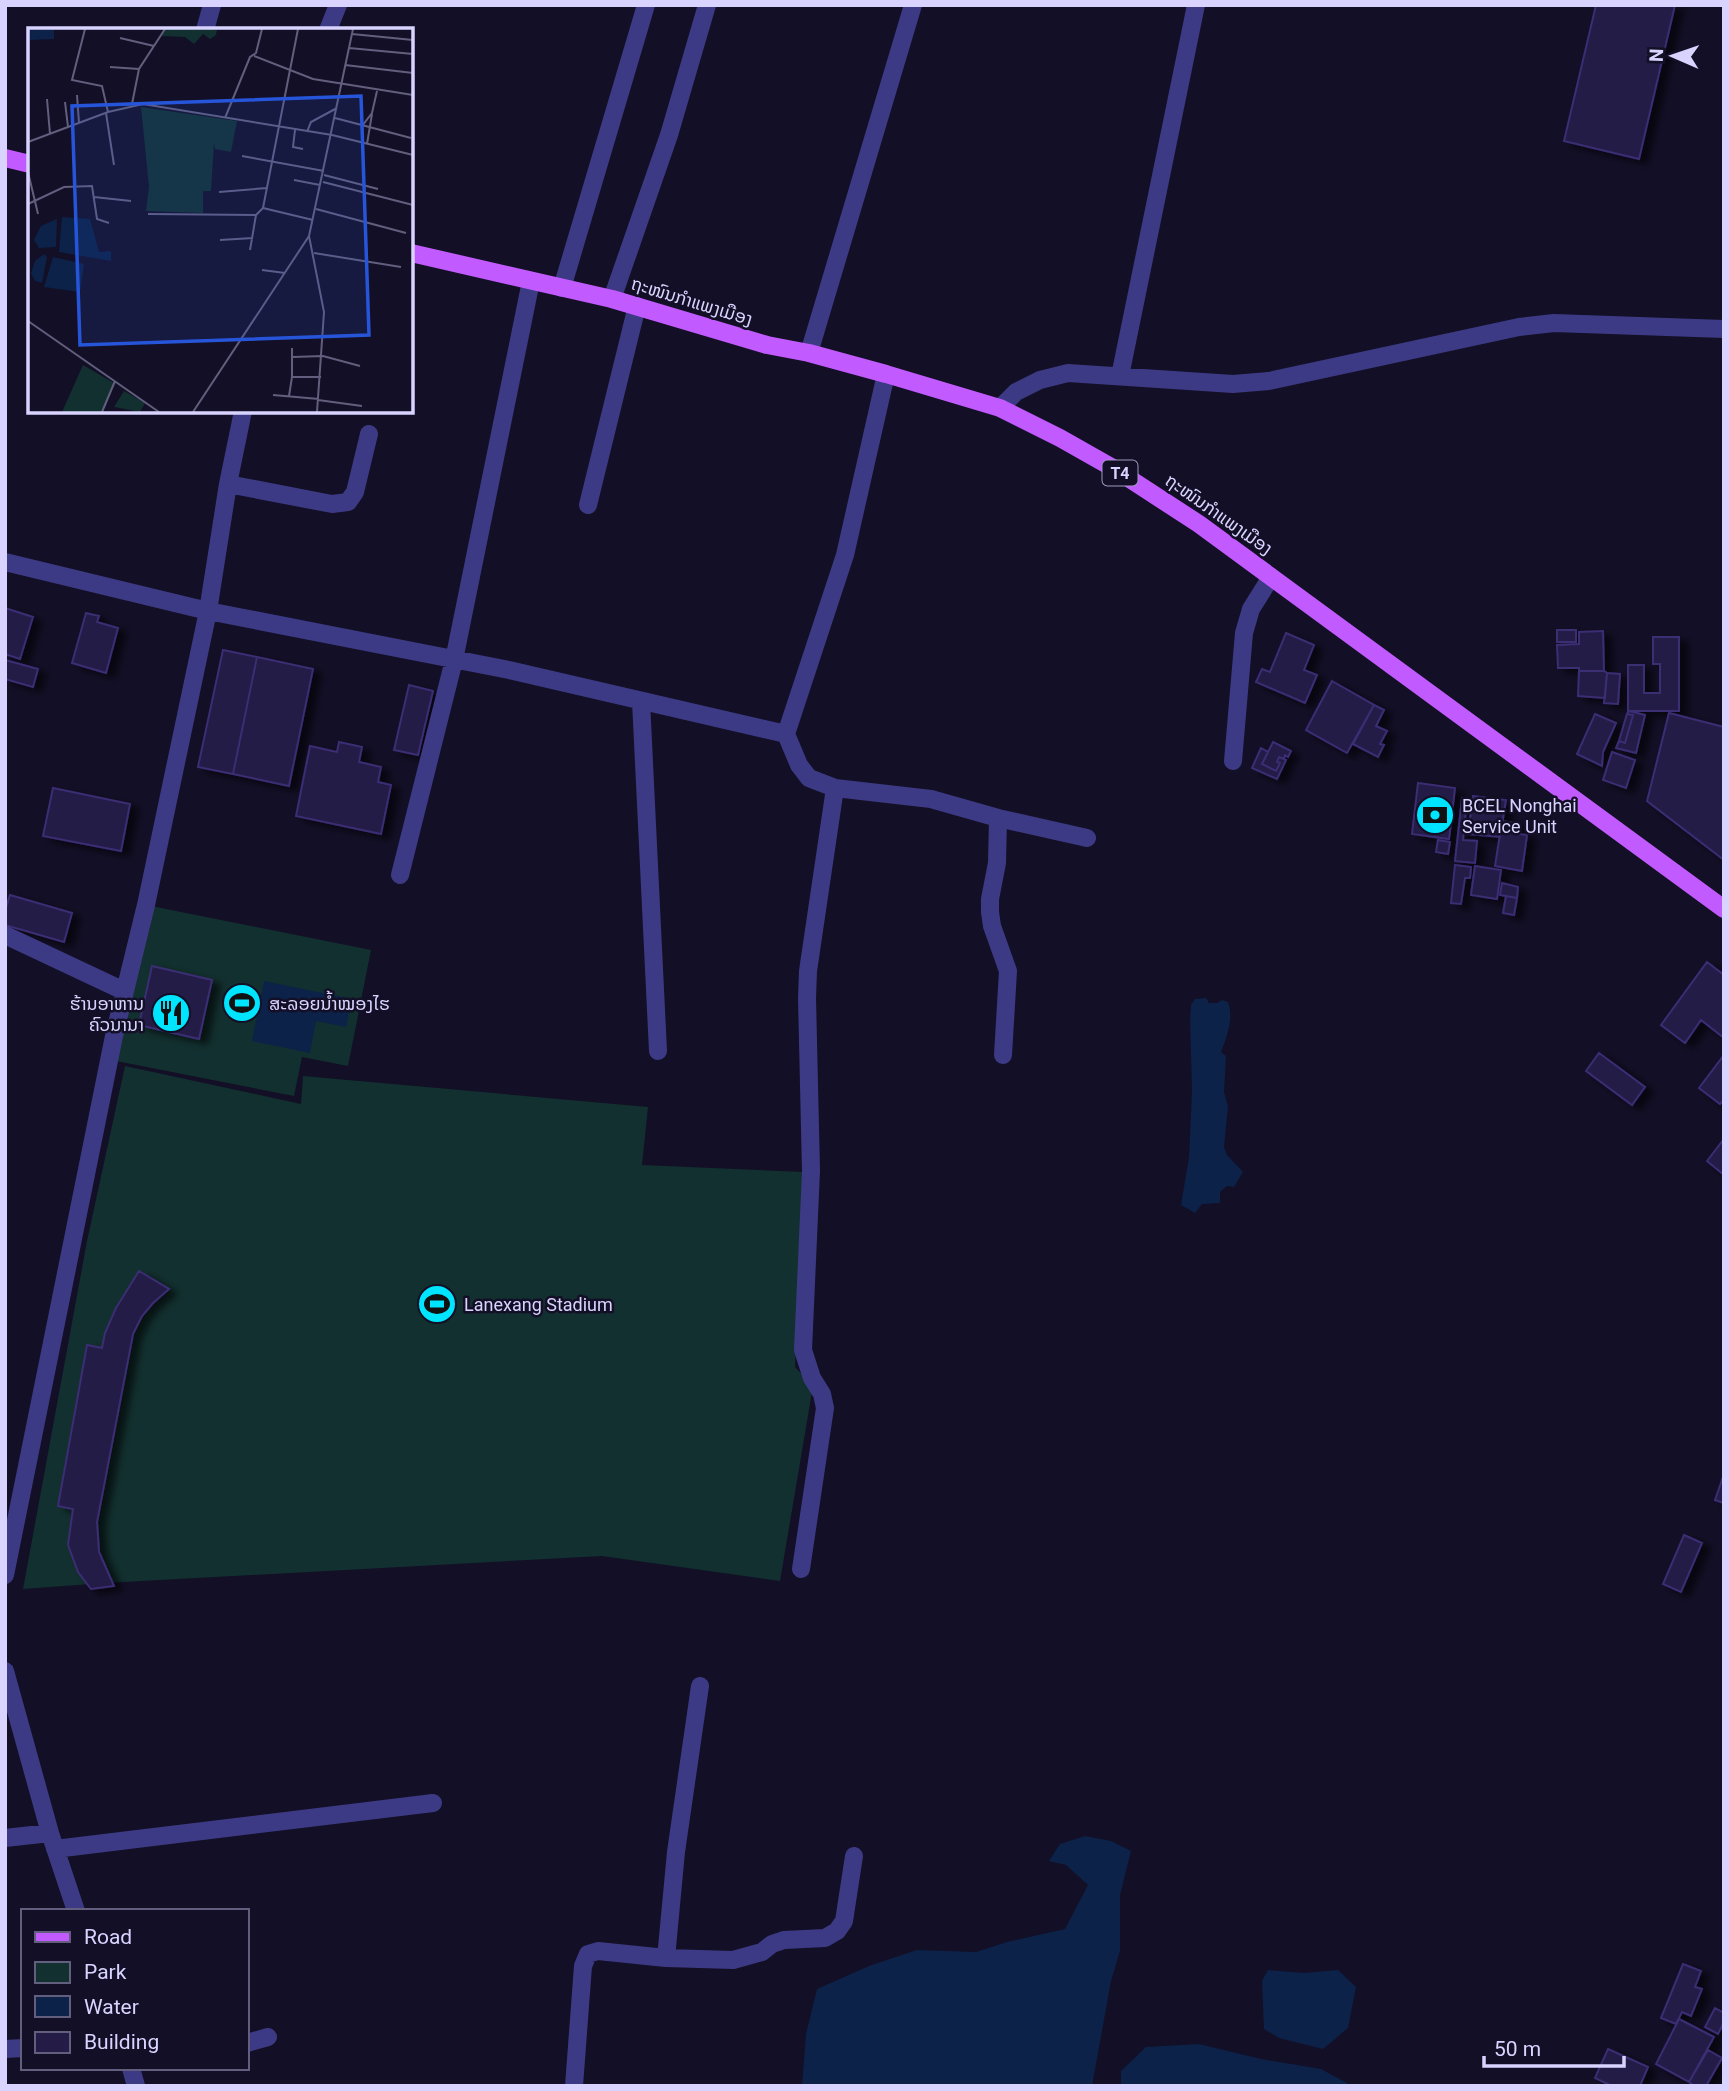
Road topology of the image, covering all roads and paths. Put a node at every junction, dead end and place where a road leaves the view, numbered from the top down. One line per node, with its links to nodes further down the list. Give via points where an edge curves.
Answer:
1 (212, 5): 7 (street)
2 (338, 5): 8 (street)
3 (646, 5): 13 (street)
4 (707, 5): 14 (street, via 669,135)
5 (913, 5): 17 (street)
6 (1196, 5): 19 (street)
7 (206, 28)
8 (329, 28)
9 (5, 158): 10 (main road)
10 (28, 164)
11 (413, 253): 12 (main road, ຖະໜົນກຳແພງເມືອງ / T4)
12 (531, 281): 13 (main road, ຖະໜົນກຳແພງເມືອງ / T4); 28 (street)
13 (562, 288): 14 (main road, ຖະໜົນກຳແພງເມືອງ / T4)
14 (612, 299): 15 (main road, ຖະໜົນກຳແພງເມືອງ / T4)
15 (637, 306): 17 (main road, ຖະໜົນກຳແພງເມືອງ / T4); 24 (street)
16 (1724, 329): 19 (street, via 1554,323 1269,381 1233,384)
17 (808, 354): 18 (main road, ຖະໜົນກຳແພງເມືອງ / T4)
18 (887, 374): 20 (main road, ຖະໜົນກຳແພງເມືອງ / T4); 30 (street, via 845,555)
19 (1120, 376): 20 (street, via 1068,373 1040,380 1016,392)
20 (1000, 408): 26 (main road, ຖະໜົນກຳແພງເມືອງ / T4, via 1113,468)
21 (243, 413): 23 (street)
22 (369, 434): 23 (street, via 355,492 348,502 332,504)
23 (228, 484): 27 (street)
24 (588, 505)
25 (5, 562): 27 (street)
26 (1271, 576): 31 (street, via 1251,609 1244,634); 36 (main road, ຖະໜົນກຳແພງເມືອງ / T4)
27 (208, 611): 28 (street); 38 (street)
28 (454, 660): 29 (street); 35 (street)
29 (641, 701): 30 (street); 39 (street)
30 (786, 734): 32 (street, via 810,778)
31 (1233, 761)
32 (835, 788): 33 (street, via 932,799); 41 (street, via 808,971 811,1171 803,1350 825,1408)
33 (998, 818): 34 (street); 40 (street, via 990,912 1008,971)
34 (1087, 838)
35 (400, 875)
36 (1724, 909)
37 (5, 935): 38 (street)
38 (124, 991): 42 (street)
39 (658, 1051)
40 (1003, 1055)
41 (801, 1569)
42 (5, 1575)
43 (5, 1671): 47 (street)
44 (700, 1686): 50 (street)
45 (433, 1803): 47 (street)
46 (5, 1838): 47 (street)
47 (52, 1841): 49 (street)
48 (854, 1856): 50 (street, via 844,1921 825,1938 784,1940 733,1960)
49 (75, 1909)
50 (666, 1958): 53 (street, via 598,1951 588,1954 583,1966)
51 (268, 2037): 52 (street)
52 (248, 2043)
53 (574, 2086)

